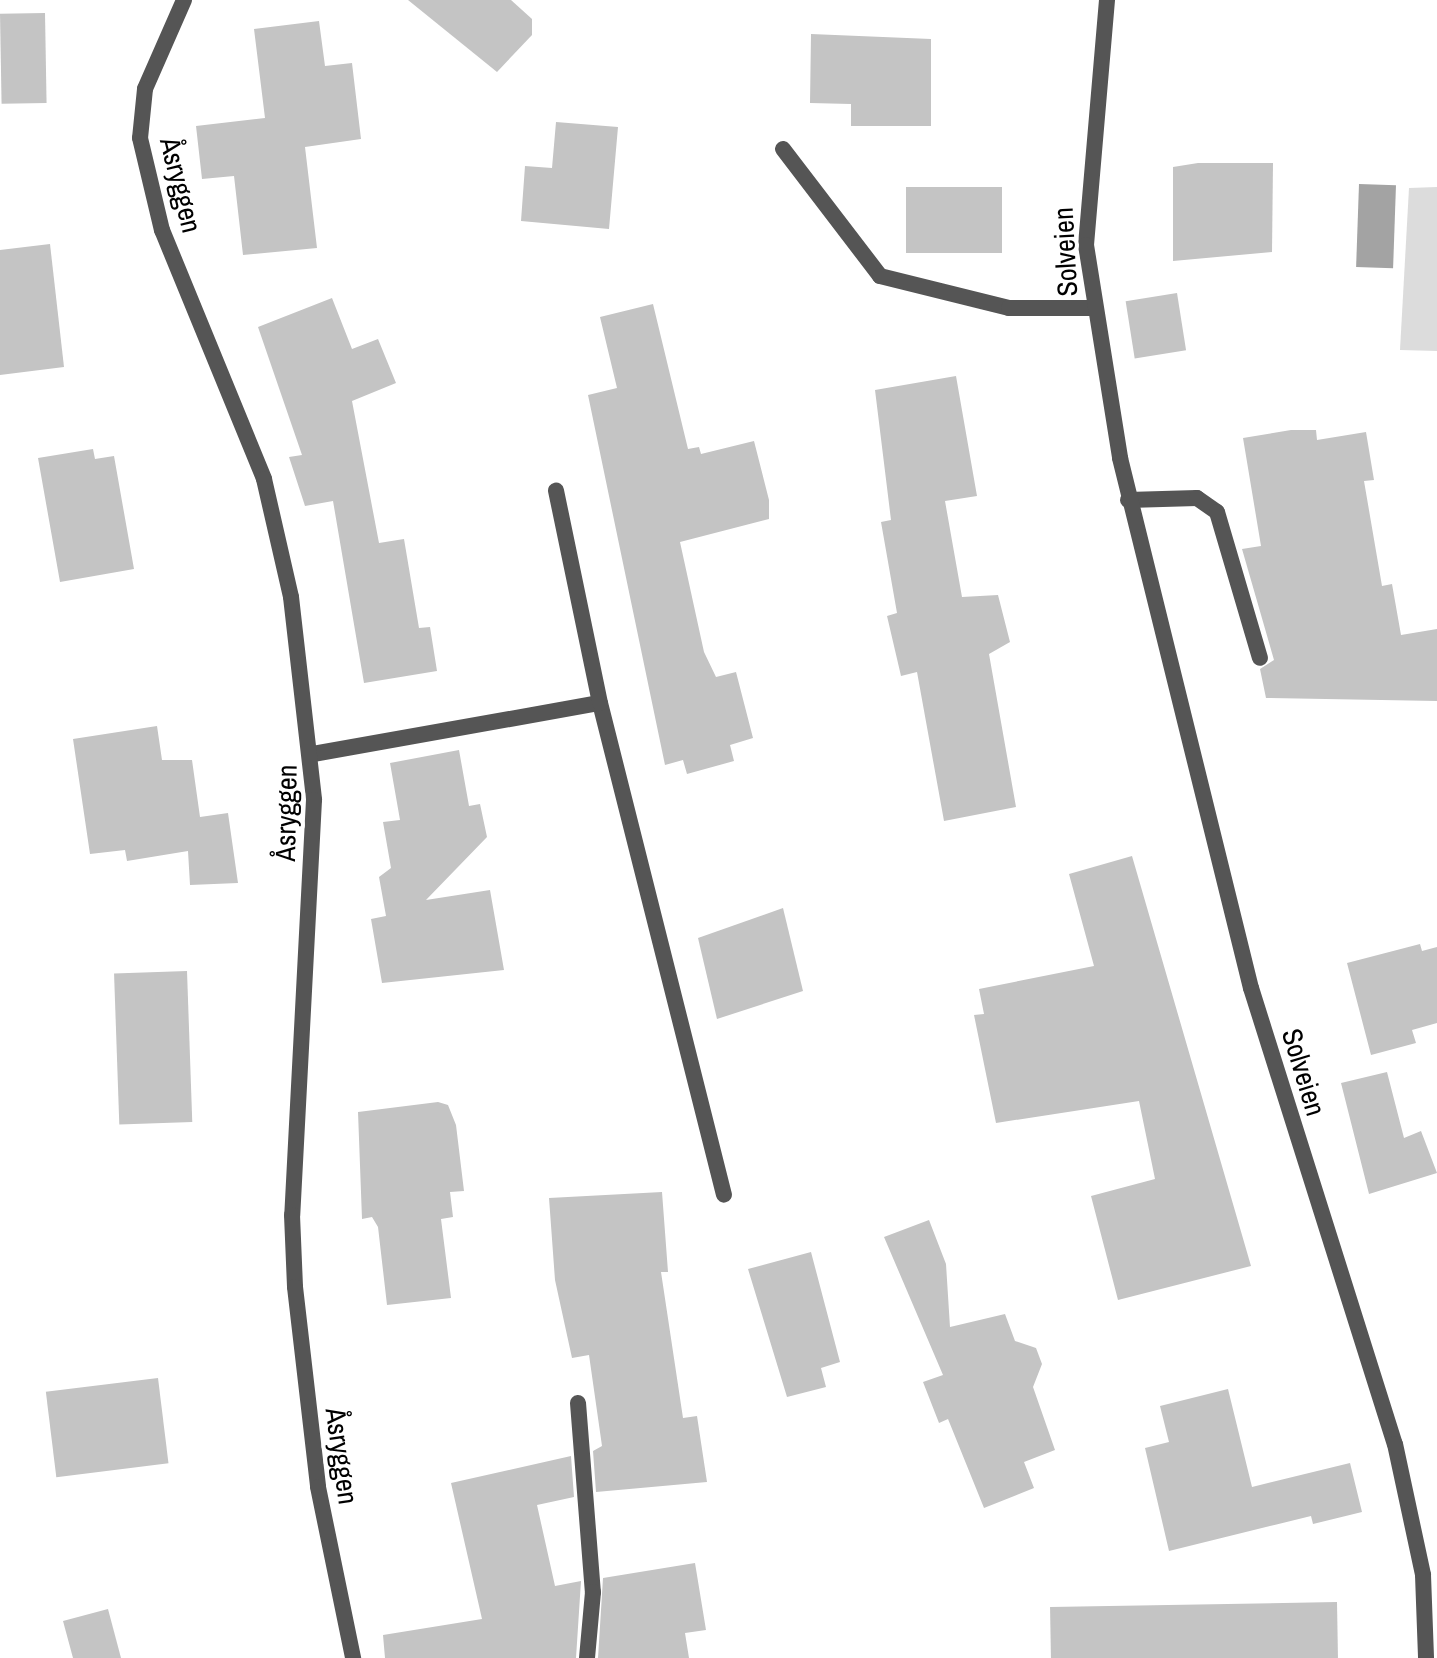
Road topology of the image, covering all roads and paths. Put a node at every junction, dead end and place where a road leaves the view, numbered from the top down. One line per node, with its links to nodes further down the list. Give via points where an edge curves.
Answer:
1 (184, 0): 9 (street, Åsryggen, via 145,89 140,138 148,181 264,479 291,597)
2 (1107, 0): 4 (street, Solveien, via 1088,169)
3 (783, 149): 4 (street, via 880,276 1009,308)
4 (1094, 308): 6 (street, Solveien)
5 (556, 491): 8 (street)
6 (1128, 500): 7 (street, via 1197,498 1217,512); 14 (street, Solveien, via 1251,988 1395,1444 1423,1575)
7 (1260, 658)
8 (600, 703): 9 (street); 10 (street)
9 (313, 754): 12 (street, Åsryggen, via 295,1287 318,1487)
10 (724, 1195)
11 (578, 1403): 13 (street, via 593,1592)
12 (353, 1658)
13 (587, 1658)
14 (1426, 1658)

